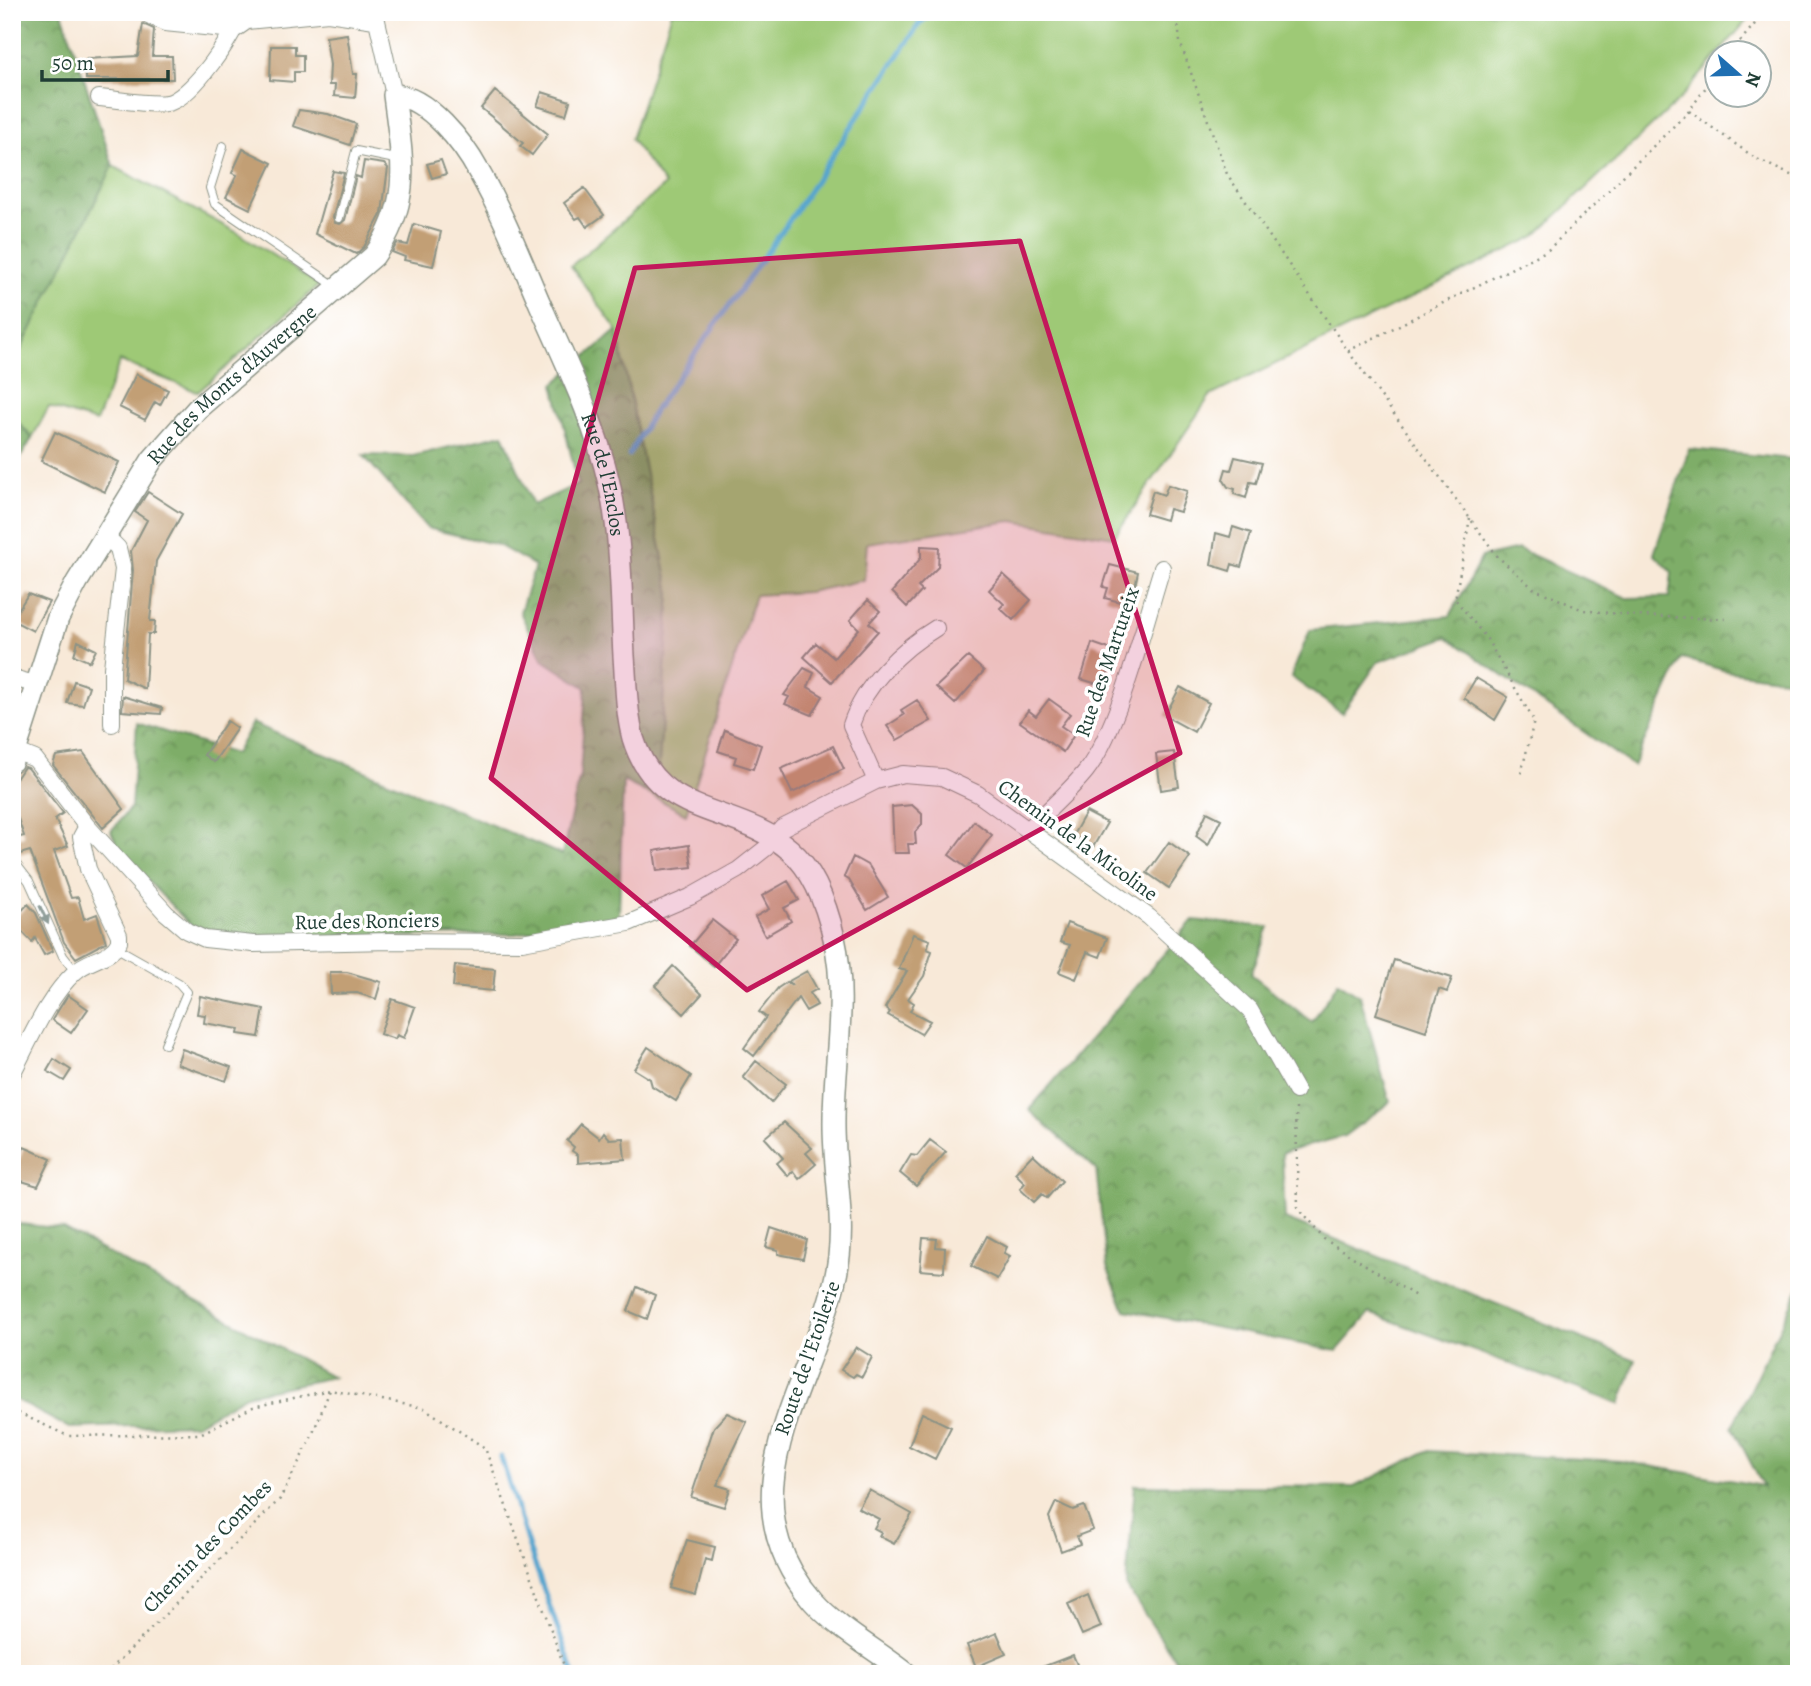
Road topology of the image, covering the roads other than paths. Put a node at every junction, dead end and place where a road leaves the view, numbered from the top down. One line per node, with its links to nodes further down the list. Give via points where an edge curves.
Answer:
1 (142, 12): 4 (street, via 165,23)
2 (240, 12): 4 (street)
3 (375, 16): 4 (street, via 328,13 247,21); 5 (street, Rue des Monts d'Auvergne)
4 (234, 30): 6 (street, via 190,89 170,102)
5 (394, 95): 8 (street, Rue des Monts d'Auvergne); 21 (street, Rue de l'Enclos, via 422,104 439,118 478,169 592,424 618,539 626,692 633,737 646,768 665,790 691,805)
6 (99, 98)
7 (223, 146): 10 (lane, via 210,188 215,204)
8 (403, 160): 9 (lane, via 356,151); 10 (street, Rue des Monts d'Auvergne, via 397,218 388,236 374,256)
9 (340, 218)
10 (337, 288): 11 (street, Rue des Monts d'Auvergne, via 197,409 152,460)
11 (104, 535): 15 (street, Rue des Monts d'Auvergne, via 58,618); 16 (street, via 118,548 123,569)
12 (1162, 568): 20 (street, Rue des Martureix, via 1098,752 1086,771)
13 (936, 628): 18 (street, via 908,645 858,705 851,725)
14 (12, 678): 15 (street)
15 (35, 684): 17 (street, Rue des Monts d'Auvergne)
16 (112, 724)
17 (14, 756): 19 (street, Rue des Ronciers, via 35,759)
18 (876, 781): 20 (street, Chemin de la Micoline, via 903,774 942,777 978,794); 21 (street, Chemin de la Micoline, via 782,828)
19 (87, 826): 21 (street, Rue des Ronciers, via 187,931 205,939 253,944 522,942 578,935 629,923 690,897 738,870); 23 (street, via 80,836 88,869 119,935)
20 (1029, 829): 27 (street, Chemin de la Micoline, via 1149,917 1250,1010)
21 (774, 838): 28 (street, Route de l'Etoilerie, via 812,877 834,940 840,1022 833,1127 842,1212 835,1280 775,1453 771,1508 780,1543 812,1599)
22 (12, 859): 24 (lane, one-way to 24, via 29,881)
23 (117, 948): 24 (street); 25 (lane, via 187,992)
24 (75, 971): 26 (street, via 47,1010)
25 (165, 1044)
26 (12, 1074)
27 (1296, 1091)
28 (907, 1674)

